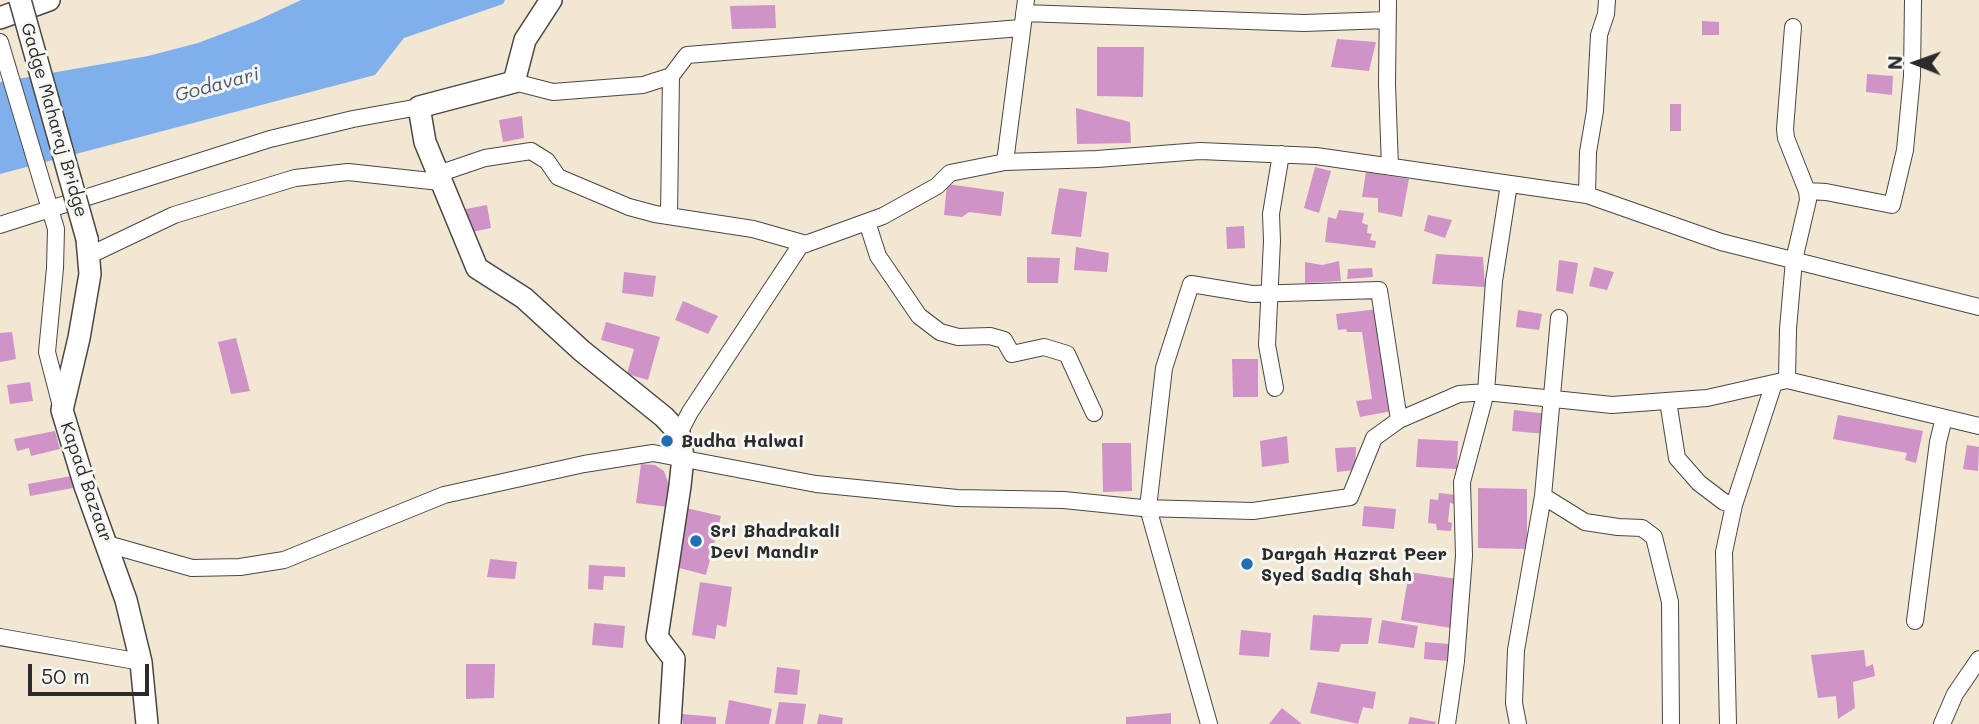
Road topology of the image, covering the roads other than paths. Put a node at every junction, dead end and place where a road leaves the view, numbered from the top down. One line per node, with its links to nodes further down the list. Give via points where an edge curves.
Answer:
1 (20, 0): 27 (street, Gadge Maharaj Bridge, bridge)
2 (49, 0): 8 (street)
3 (551, 0): 13 (street, via 525,40)
4 (1388, 0): 9 (street)
5 (1607, 0): 21 (street, via 1599,35)
6 (1913, 0): 20 (street, via 1905,150 1892,205)
7 (1024, 14): 9 (street, via 1304,23); 12 (street, via 687,55); 16 (street)
8 (0, 18)
9 (1387, 20): 17 (street)
10 (1793, 27): 20 (street, via 1785,129)
11 (0, 42): 22 (street)
12 (671, 76): 13 (street, via 643,85 552,92); 23 (street)
13 (514, 82): 14 (street)
14 (419, 107): 18 (street, via 425,142); 22 (street, via 270,139)
15 (1281, 154): 16 (street, via 1200,151); 17 (street); 29 (street, via 1271,214)
16 (1005, 162): 24 (street, via 950,173 937,186)
17 (1390, 167): 19 (street)
18 (439, 178): 23 (street, via 485,158 531,151 547,161 558,177 629,207); 27 (street, via 348,172 295,178); 42 (street, via 477,268 524,298)
19 (1509, 184): 21 (street); 34 (street, via 1494,281)
20 (1807, 191): 28 (street)
21 (1587, 195): 28 (street, via 1721,242)
22 (50, 211): 25 (street); 37 (street, via 56,229 47,352)
23 (668, 216): 26 (street, via 753,229)
24 (867, 222): 26 (street); 38 (street, via 878,256 919,316 940,332 1004,340 1012,354 1044,347 1067,354)
25 (0, 225)
26 (806, 244): 42 (street, via 800,246)
27 (88, 247): 37 (street, Kapad Bazaar, via 90,274)
28 (1794, 260): 30 (street); 32 (street)
29 (1269, 294): 33 (street, via 1266,345); 40 (street, via 1379,290); 46 (street, via 1191,284 1164,368)
30 (1979, 307)
31 (1559, 318): 35 (street)
32 (1781, 382): 36 (street, via 1707,398); 39 (street); 45 (street)
33 (1275, 388)
34 (1486, 392): 35 (street); 40 (street, via 1458,394); 55 (street, via 1462,482 1464,556)
35 (1551, 400): 36 (street, via 1612,405); 44 (street)
36 (1668, 401): 45 (street, via 1677,458 1699,484)
37 (62, 410): 47 (street, Kapad Bazaar)
38 (1094, 413)
39 (1944, 418): 41 (street); 48 (street)
40 (1399, 420): 46 (street, via 1374,438 1350,497 1253,512)
41 (1979, 426)
42 (679, 433): 43 (street)
43 (683, 457): 46 (street, via 816,484 957,498 1064,500); 47 (street, via 653,453 444,495 284,560 240,567 192,568); 53 (street, via 657,637 674,659)
44 (1543, 496): 56 (street, via 1516,650); 57 (street, via 1585,522 1642,528 1654,537 1670,602)
45 (1734, 505): 58 (street, via 1724,552)
46 (1148, 508): 54 (street)
47 (107, 544): 51 (street, Kapad Bazaar)
48 (1915, 621)
49 (0, 637): 51 (street)
50 (1979, 659): 59 (street, via 1955,694)
51 (141, 662): 52 (street, Kapad Bazaar)
52 (147, 724)
53 (670, 724)
54 (1209, 724)
55 (1447, 724)
56 (1518, 724)
57 (1671, 724)
58 (1728, 724)
59 (1942, 724)

